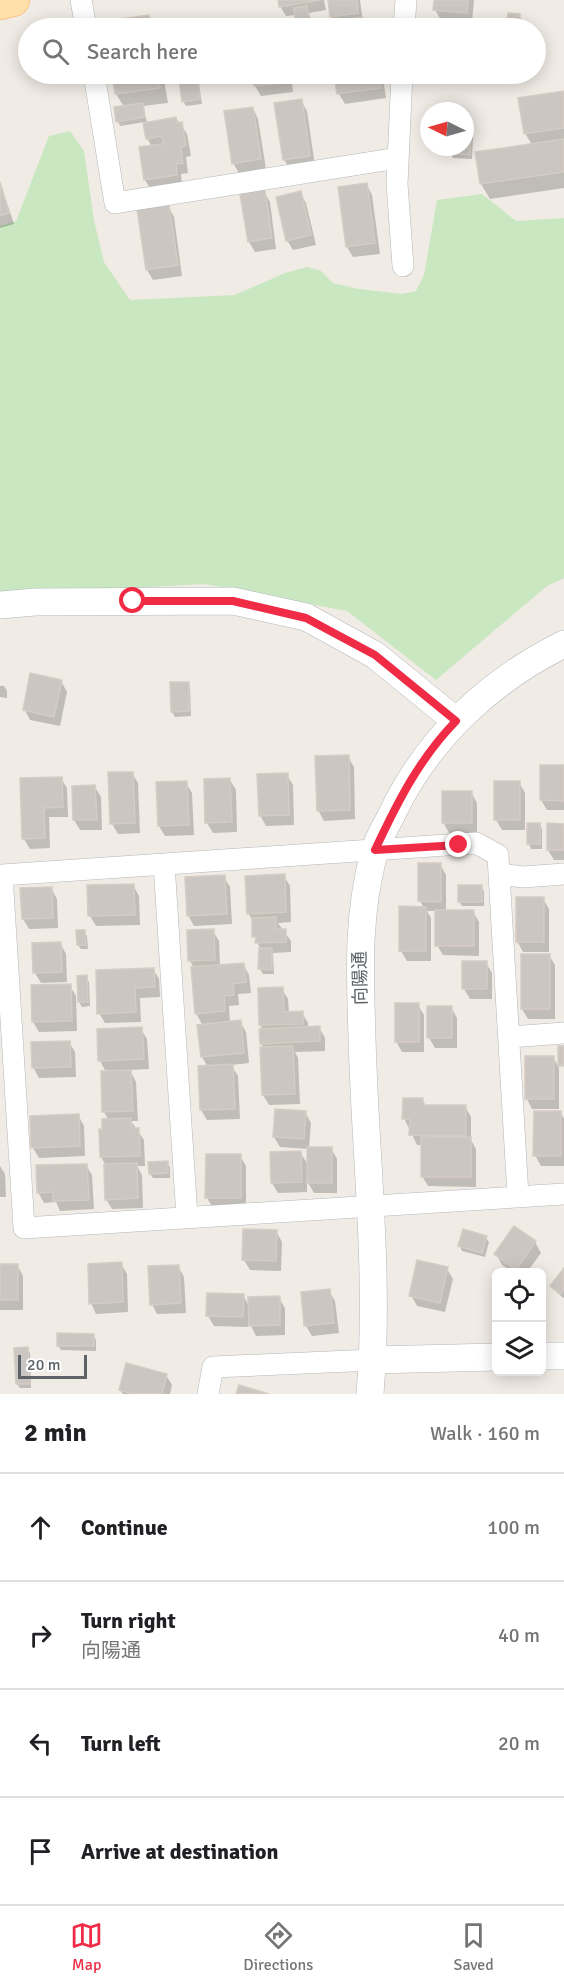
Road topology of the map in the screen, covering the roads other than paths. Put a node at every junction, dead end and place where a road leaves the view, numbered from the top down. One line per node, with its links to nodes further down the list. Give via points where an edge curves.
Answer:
1 (14, 0): 4 (main road)
2 (81, 0): 5 (street)
3 (406, 0): 6 (street)
4 (0, 3)
5 (84, 18)
6 (405, 18)
7 (96, 84): 9 (street, via 115,203)
8 (402, 84): 9 (street)
9 (398, 158): 10 (street)
10 (403, 266)
11 (0, 606): 13 (street, via 35,602 233,601 306,618 375,655)
12 (564, 645): 13 (street, 向陽通, via 505,679)
13 (456, 721): 14 (street, 向陽通, via 408,783)
14 (375, 850): 15 (street); 16 (street, via 476,843 498,855); 22 (street, 向陽通, via 365,888 359,943)
15 (164, 864): 23 (street); 23 (street, via 2,875 24,1228)
16 (499, 874): 17 (street); 19 (street)
17 (564, 874)
18 (564, 1034): 19 (street)
19 (510, 1037): 21 (street)
20 (564, 1194): 21 (street)
21 (518, 1196): 22 (street)
22 (370, 1205): 23 (street); 27 (street, 向陽通)
23 (188, 1217)
24 (546, 1356): 25 (street)
25 (564, 1356)
26 (492, 1357): 27 (street)
27 (373, 1360): 28 (street, via 213,1367); 29 (street, 向陽通)
28 (208, 1394)
29 (370, 1394)

